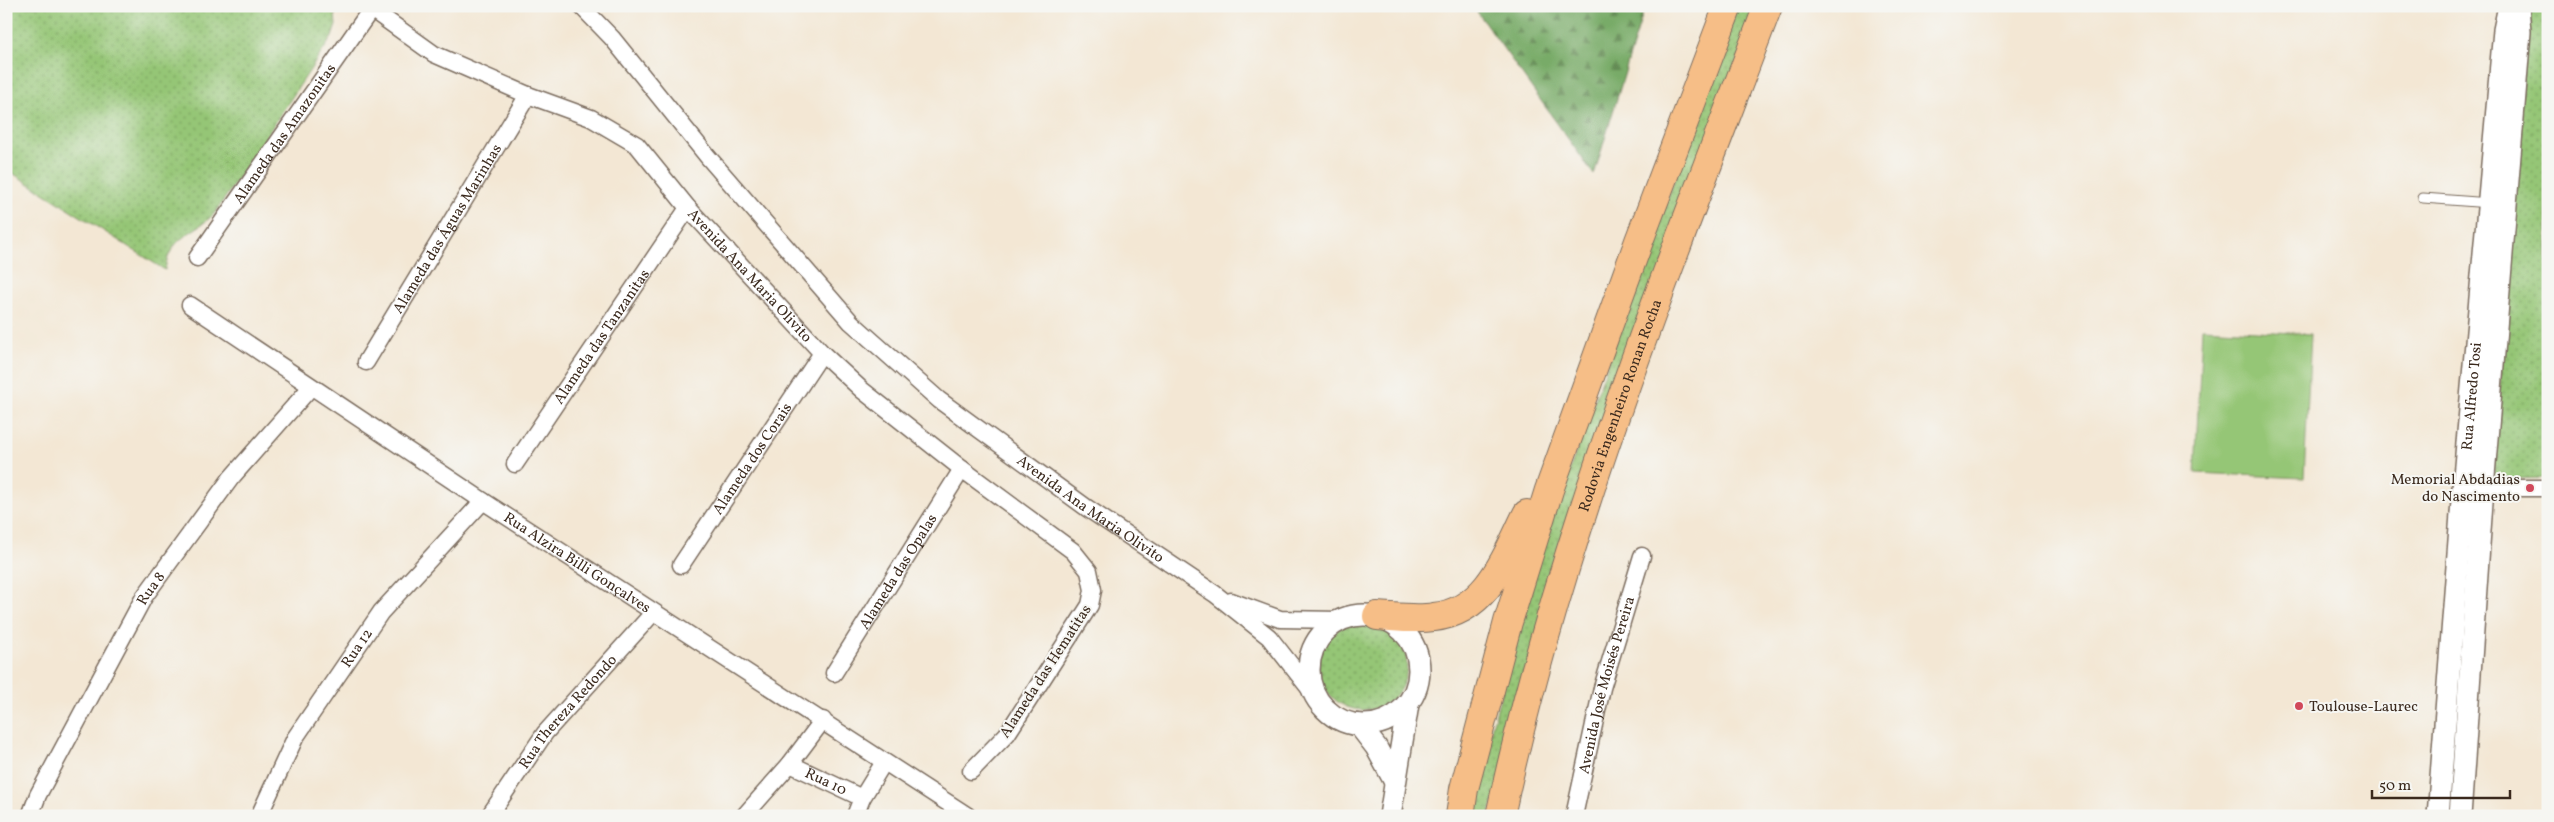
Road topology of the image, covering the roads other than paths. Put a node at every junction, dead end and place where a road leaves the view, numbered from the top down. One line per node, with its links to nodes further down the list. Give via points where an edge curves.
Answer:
1 (582, 6): 26 (street, Avenida Ana Maria Olivito, via 851,322 939,400 1087,508)
2 (1728, 6): 17 (highway)
3 (1768, 6): 48 (highway, Rodovia Engenheiro Ronan Rocha, via 1608,431 1550,613 1519,727)
4 (2509, 6): 7 (street, Rua Alfredo Tosi)
5 (2518, 6): 7 (street, Rua Alfredo Tosi)
6 (370, 7): 8 (street, Avenida Ana Maria Olivito, via 434,54); 12 (street, Alameda das Amazonitas)
7 (2512, 31): 10 (street, Rua Alfredo Tosi)
8 (528, 95): 11 (street, Avenida Ana Maria Olivito, via 591,118 637,145); 15 (street, Alameda das Águas Marinhas)
9 (2423, 198): 10 (lane)
10 (2497, 203): 20 (street, Rua Alfredo Tosi)
11 (688, 208): 14 (street, Avenida Ana Maria Olivito); 18 (street, Alameda das Tanzanitas)
12 (197, 258)
13 (190, 305): 16 (street, Rua Alzira Billi Gonçalves)
14 (822, 353): 19 (street, Avenida Ana Maria Olivito, via 862,390); 24 (street, Alameda dos Corais)
15 (366, 362)
16 (311, 387): 22 (street, Rua Alzira Billi Gonçalves); 40 (street, Rua 8, via 230,478 144,597 38,795)
17 (1574, 419): 28 (highway, via 1495,578 1486,589 1464,607 1437,617); 47 (highway, via 1508,622)
18 (515, 464)
19 (962, 469): 25 (street, Avenida Ana Maria Olivito, via 1073,551 1089,571); 30 (street, Alameda das Opalas)
20 (2473, 488): 21 (street); 50 (street, Rua Alfredo Tosi); 51 (street, Rua Alfredo Tosi)
21 (2548, 488)
22 (483, 501): 27 (street, Rua Alzira Billi Gonçalves); 41 (street, Rua 12, via 381,612 295,738)
23 (1642, 556): 49 (street, Avenida José Moisés Pereira, via 1602,688)
24 (682, 565)
25 (1093, 590): 37 (street, Alameda das Hematitas, via 1090,606 1007,734)
26 (1214, 594): 29 (street, Avenida Ana Maria Olivito, via 1280,619); 31 (street, Avenida Ana Maria Olivito, via 1269,637)
27 (653, 613): 33 (street, Rua Alzira Billi Gonçalves); 42 (street, Rua Thereza Redondo, via 545,733)
28 (1377, 616): 29 (street, via 1358,615); 32 (street, via 1394,623 1416,652 1418,679)
29 (1340, 620): 31 (street, via 1325,630 1309,662 1310,680)
30 (834, 673)
31 (1316, 697): 34 (street, via 1327,711 1342,721)
32 (1408, 704): 34 (street, via 1394,717 1378,724); 38 (street)
33 (822, 720): 35 (street, Rua Alzira Billi Gonçalves); 36 (street)
34 (1359, 725): 38 (street)
35 (884, 762): 39 (street); 45 (street, Rua Alzira Billi Gonçalves)
36 (790, 764): 39 (street, Rua 10); 43 (street)
37 (971, 771)
38 (1395, 782): 46 (street)
39 (862, 798): 44 (street)
40 (30, 816)
41 (259, 816)
42 (489, 816)
43 (744, 816)
44 (855, 816)
45 (968, 816)
46 (1390, 816)
47 (1460, 816)
48 (1500, 816)
49 (1574, 816)
50 (2438, 816)
51 (2460, 816)

